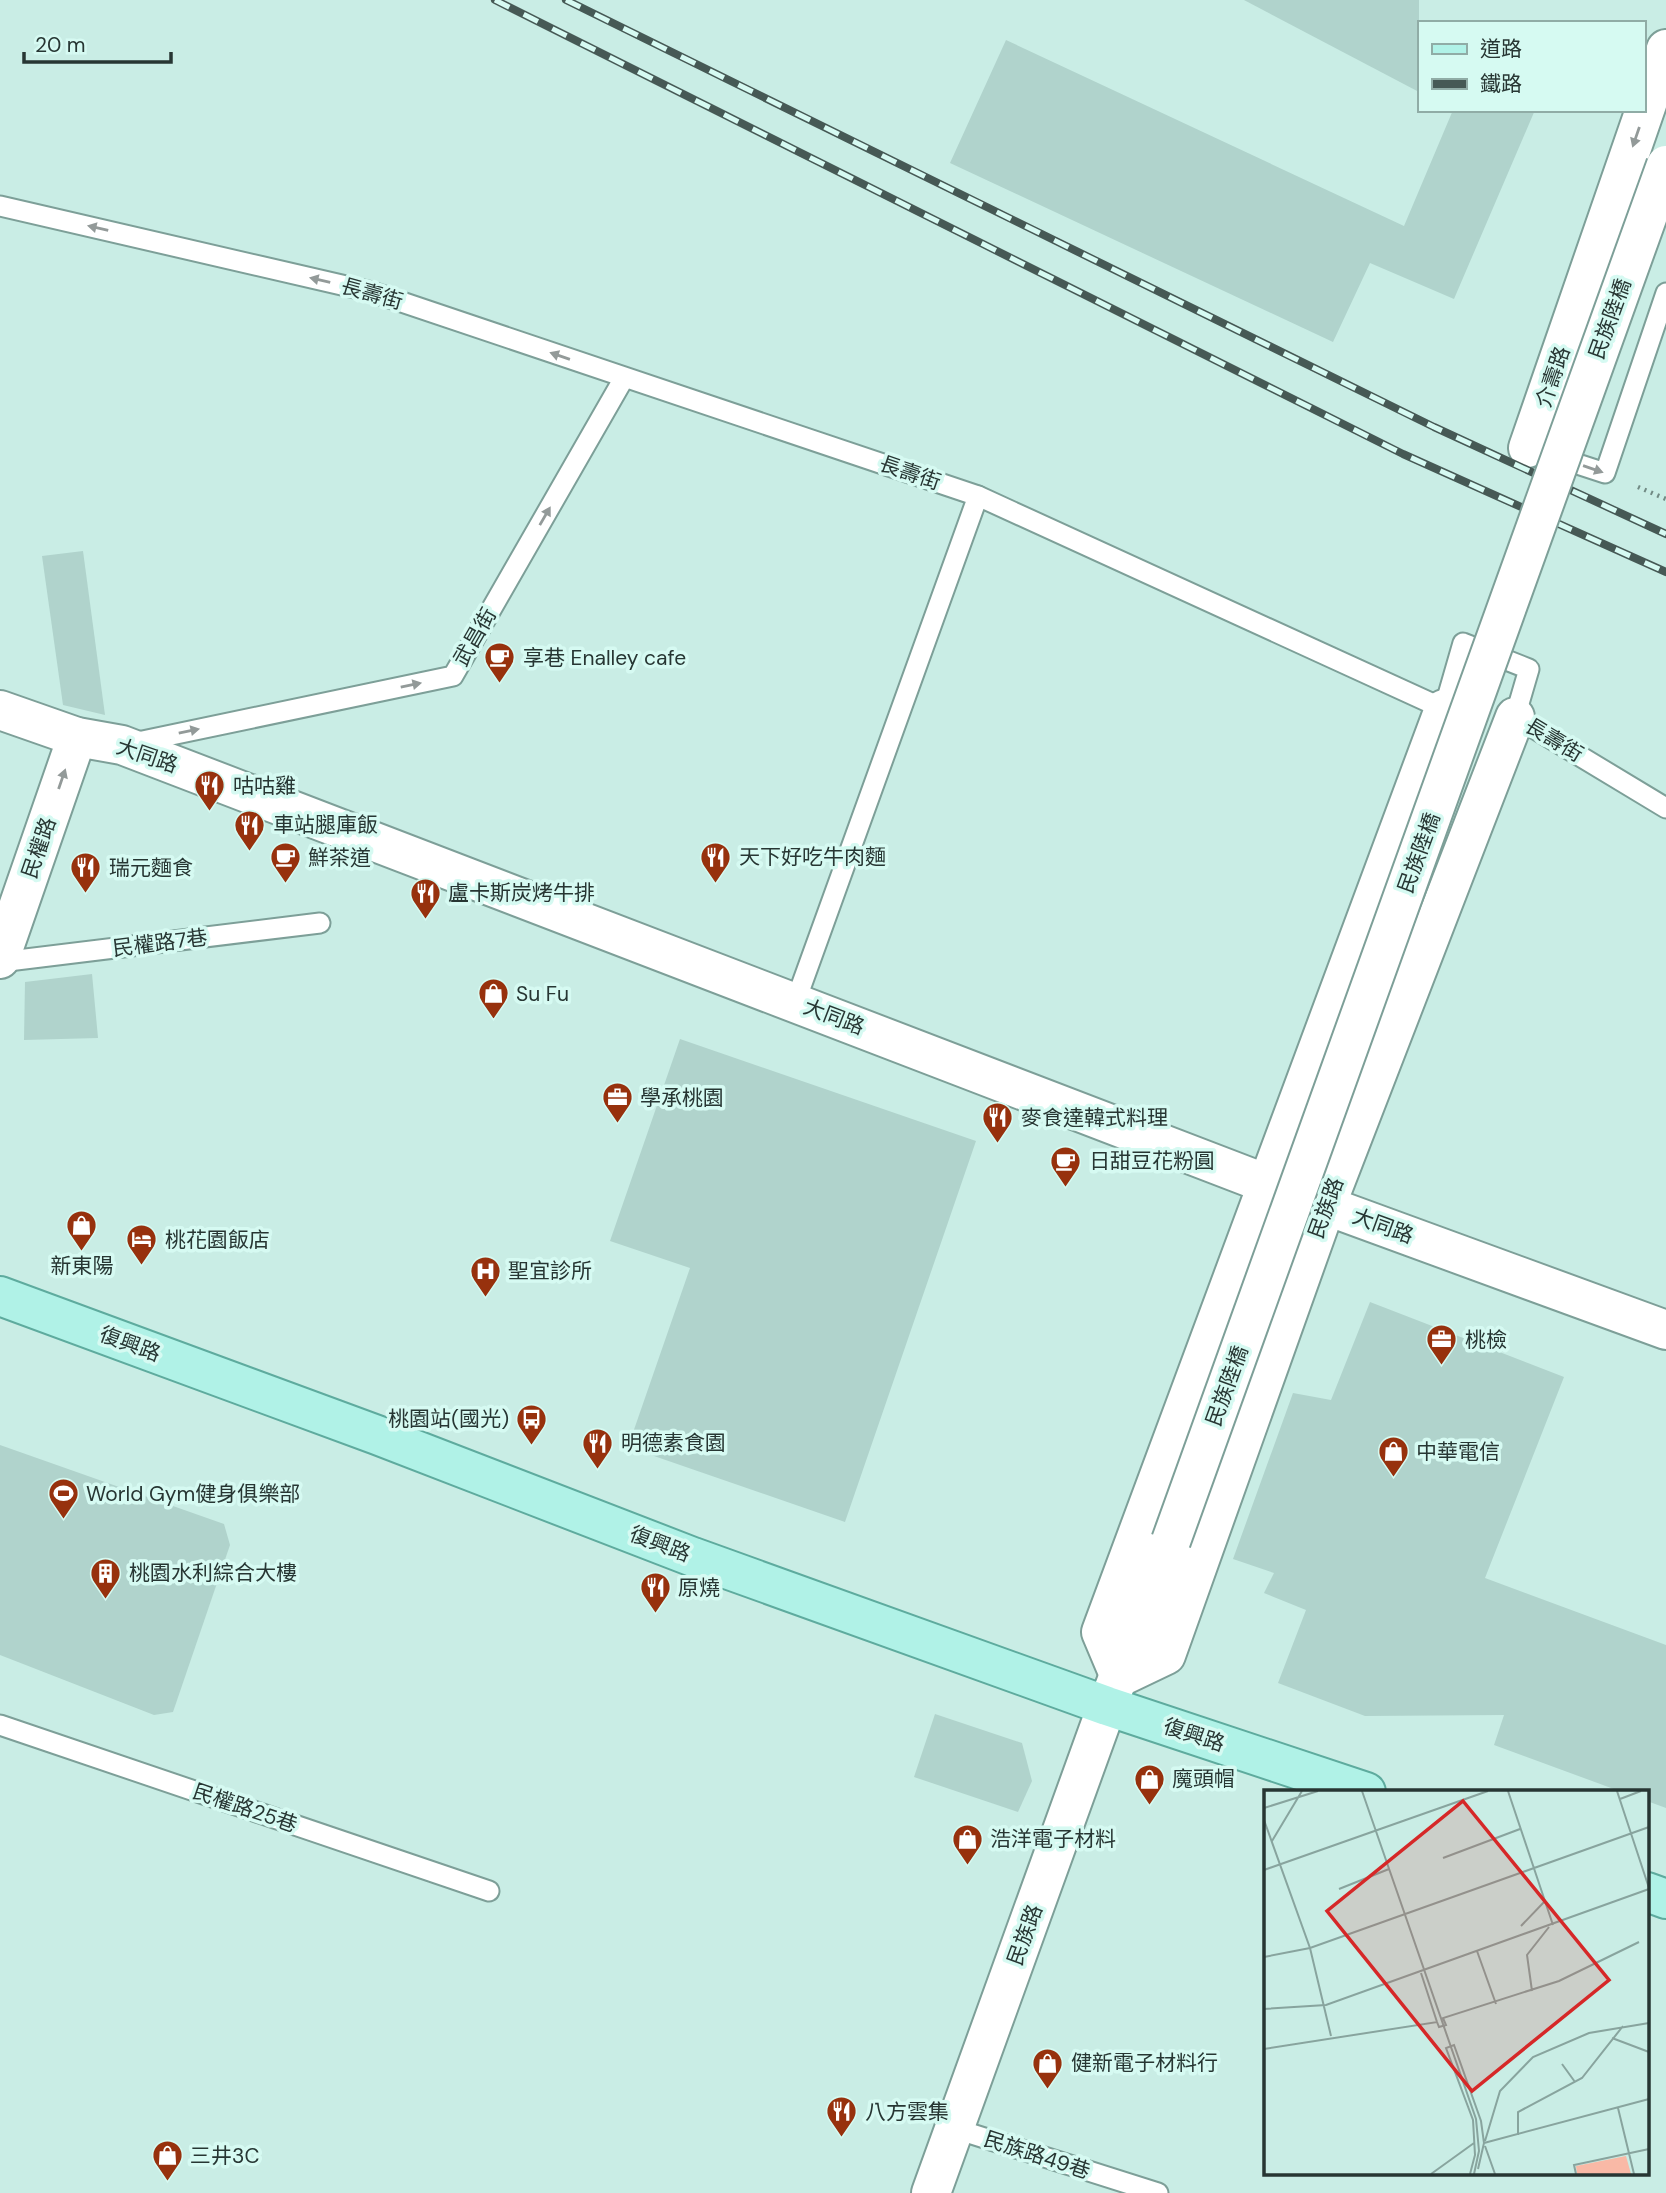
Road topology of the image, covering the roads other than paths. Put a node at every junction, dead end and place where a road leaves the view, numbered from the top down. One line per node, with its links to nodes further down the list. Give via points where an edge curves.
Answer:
1 (1666, 49): 2 (street, 介壽路, one-way to 2)
2 (1645, 110)
3 (1644, 112): 8 (street, 介壽路, one-way to 8)
4 (1666, 165): 23 (street, 民族陸橋, bridge)
5 (0, 206): 7 (lane, 長壽街, one-way to 5, via 372,292)
6 (1666, 293): 8 (lane, 介壽路, one-way to 6, via 1605,473)
7 (624, 378): 9 (lane, 長壽街); 14 (lane, 武昌街, one-way to 7, via 453,676)
8 (1528, 448)
9 (978, 496): 10 (lane, 長壽街); 18 (lane)
10 (1444, 709): 12 (lane, 長壽街, via 1463,643 1530,669); 19 (street)
11 (0, 710): 13 (street, 大同路)
12 (1515, 717): 15 (lane, 長壽街); 20 (street, 民族路)
13 (77, 737): 14 (street, 大同路); 17 (street, 民權路, one-way to 13)
14 (122, 745): 18 (street, 大同路)
15 (1666, 808)
16 (320, 923): 17 (lane, 民權路7巷)
17 (0, 961)
18 (795, 1003): 19 (street, 大同路)
19 (1267, 1184): 20 (street, 大同路); 24 (street, via 1101,1632)
20 (1326, 1206): 22 (street, 大同路); 24 (street, 民族路, via 1166,1656)
21 (0, 1296): 24 (main road, 復興路, via 693,1557)
22 (1666, 1330)
23 (1171, 1541): 24 (street, 民族路)
24 (1113, 1692): 26 (main road, 復興路); 30 (street, 民族路)
25 (0, 1725): 27 (lane, 民權路25巷)
26 (1361, 1790)
27 (489, 1891)
28 (1648, 1892): 29 (main road)
29 (1666, 1899)
30 (956, 2129): 31 (street, 民族路); 32 (lane, 民族路49巷)
31 (932, 2193)
32 (1158, 2193)

